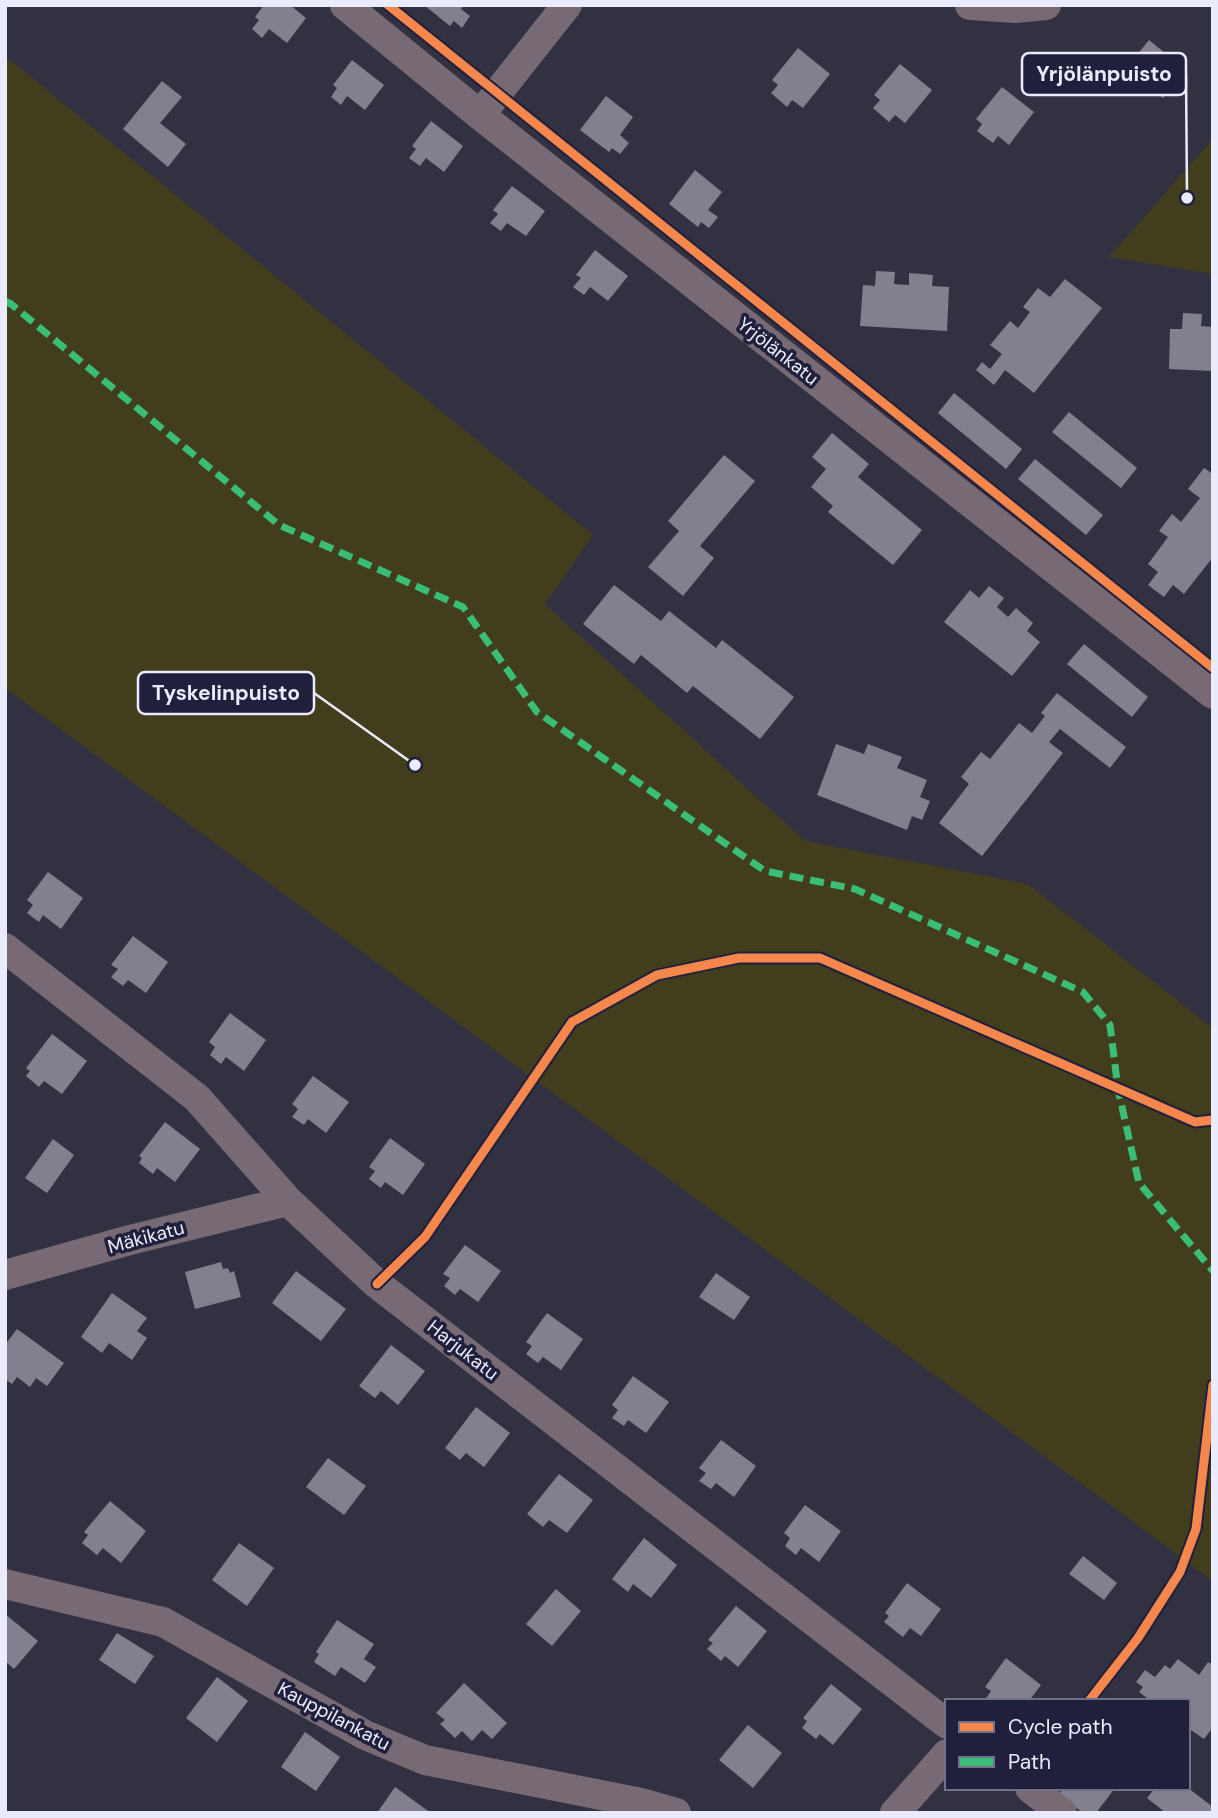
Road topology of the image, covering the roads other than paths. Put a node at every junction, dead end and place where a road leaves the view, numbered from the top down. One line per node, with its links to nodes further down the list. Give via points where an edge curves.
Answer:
1 (345, 5): 5 (street, Yrjölänkatu)
2 (567, 5): 5 (street)
3 (970, 5): 4 (street)
4 (1046, 5)
5 (480, 115): 6 (street, Yrjölänkatu)
6 (1213, 694)
7 (5, 948): 8 (street, Harjukatu, via 197,1098)
8 (288, 1201): 9 (street, Mäkikatu); 11 (street, Harjukatu, via 377,1284)
9 (5, 1275)
10 (5, 1584): 14 (street, Kauppilankatu, via 163,1622 365,1735 425,1760)
11 (945, 1722)
12 (945, 1756): 15 (street)
13 (1033, 1790): 16 (street)
14 (676, 1813)
15 (895, 1813)
16 (1062, 1813)

